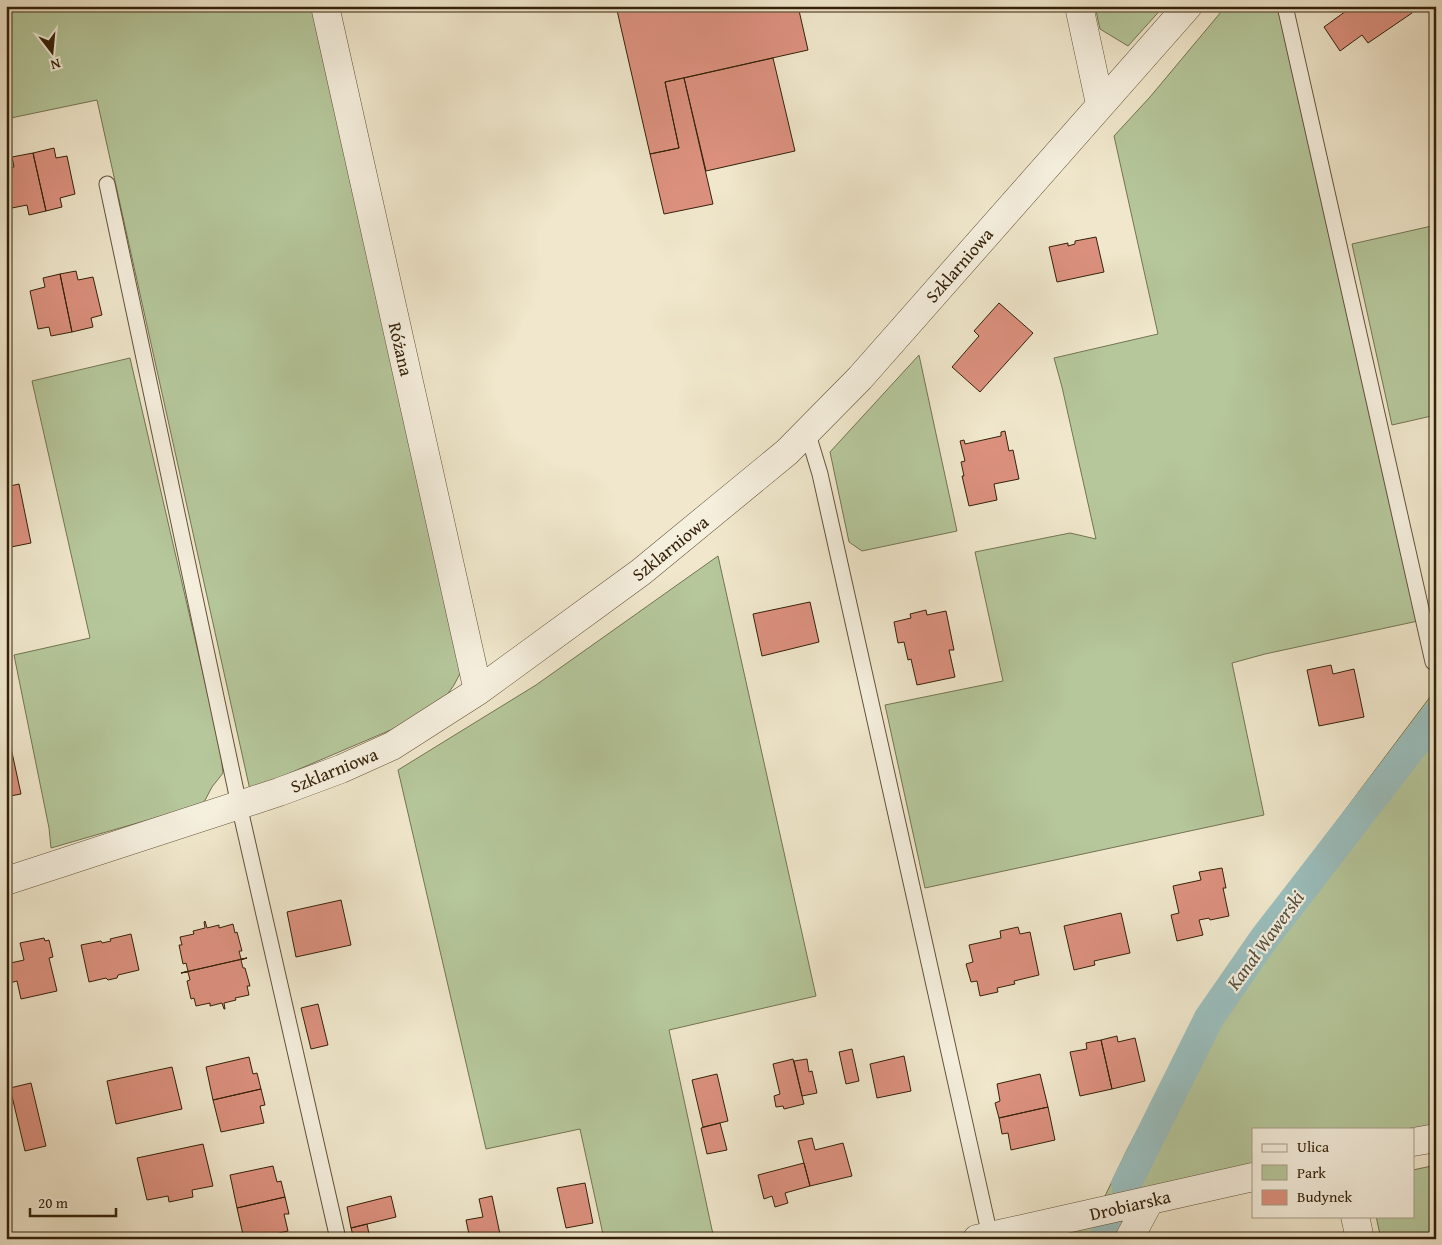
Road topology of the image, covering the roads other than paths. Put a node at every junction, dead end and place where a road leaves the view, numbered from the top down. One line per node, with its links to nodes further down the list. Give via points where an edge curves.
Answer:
1 (325, 6): 9 (street, Różana)
2 (1079, 6): 5 (street)
3 (1188, 6): 5 (street, Szklarniowa)
4 (1286, 6): 8 (lane)
5 (1100, 104): 7 (street, Szklarniowa, via 860,378)
6 (107, 184): 10 (lane)
7 (807, 431): 9 (street, Szklarniowa, via 787,452 641,572); 17 (lane, via 820,474)
8 (1434, 662)
9 (478, 691): 10 (street, Szklarniowa, via 392,746 340,770)
10 (239, 805): 11 (street, Szklarniowa); 18 (lane)
11 (6, 881)
12 (1436, 1138): 13 (street)
13 (1414, 1142)
14 (1252, 1177): 15 (street, Drobiarska)
15 (1150, 1200): 17 (street, Drobiarska); 19 (street)
16 (1355, 1218): 20 (street)
17 (983, 1237)
18 (338, 1239)
19 (1129, 1239)
20 (1360, 1239)

